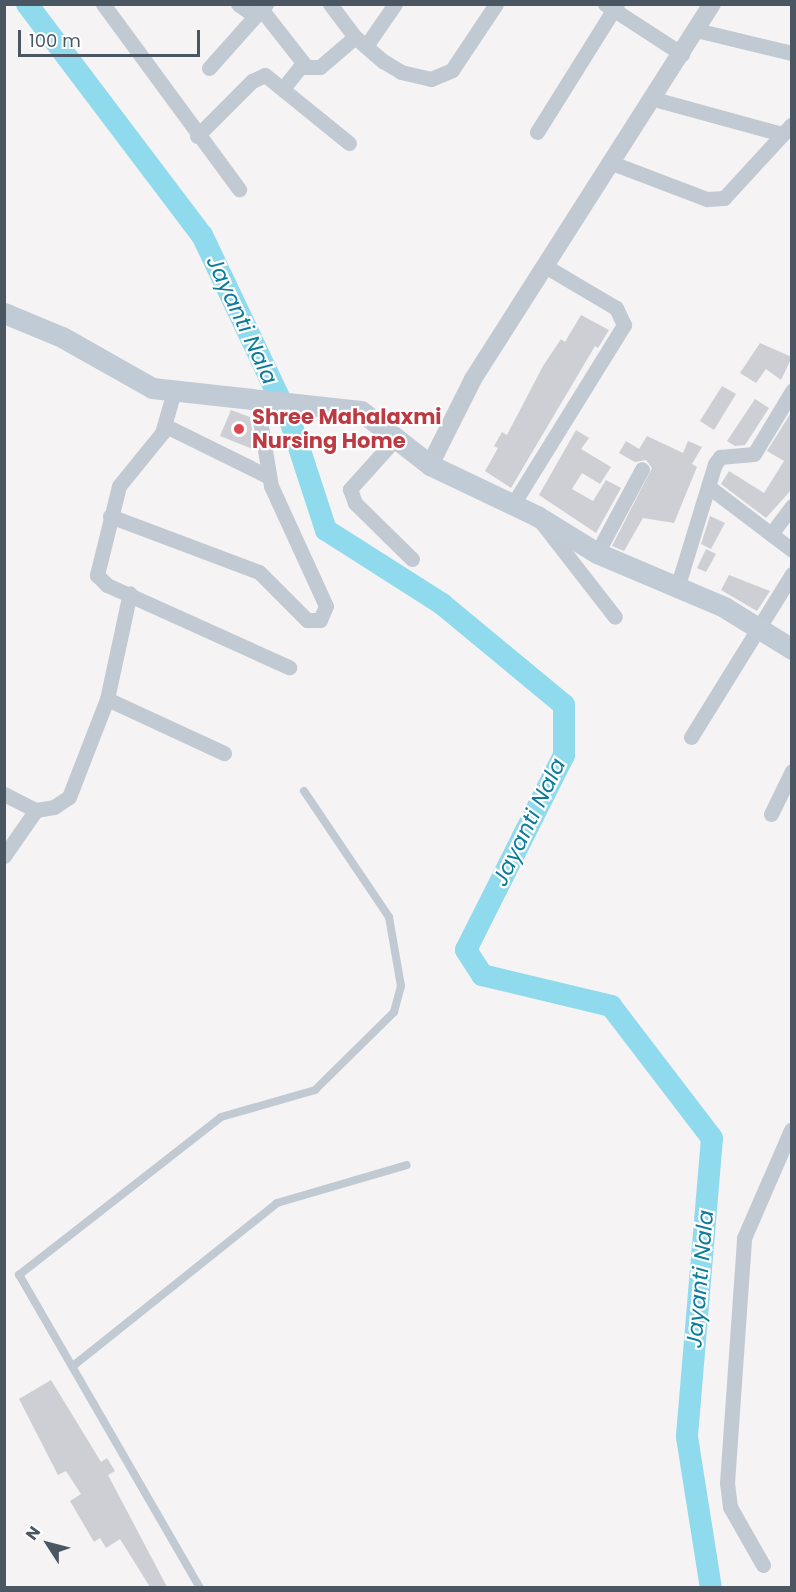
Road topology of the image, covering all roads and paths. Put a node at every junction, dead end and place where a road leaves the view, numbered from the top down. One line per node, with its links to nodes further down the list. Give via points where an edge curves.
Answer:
1 (103, 4): 19 (street)
2 (238, 4): 8 (street)
3 (330, 4): 10 (street)
4 (395, 4): 10 (street)
5 (496, 4): 10 (street, via 444,76 421,79 401,72)
6 (712, 4): 9 (street)
7 (612, 6): 12 (street); 18 (street)
8 (261, 10): 13 (street); 14 (street)
9 (696, 30): 11 (street); 12 (street)
10 (360, 41): 13 (street, via 326,64 313,68)
11 (792, 53)
12 (682, 54): 16 (street)
13 (305, 65): 15 (street)
14 (209, 68)
15 (284, 87): 19 (street, via 270,76 252,81); 20 (street)
16 (654, 99): 17 (street); 21 (street)
17 (787, 129): 21 (street, via 724,198 707,198)
18 (537, 132)
19 (197, 136): 22 (street)
20 (349, 143)
21 (612, 163): 23 (street)
22 (239, 189)
23 (545, 267): 30 (street, via 473,379); 34 (street, via 616,308 624,326)
24 (4, 313): 25 (main road, via 62,337 152,388)
25 (174, 391): 27 (main road); 28 (street)
26 (792, 391): 33 (street, via 754,454 720,457)
27 (257, 402): 29 (main road, via 361,411); 32 (street)
28 (166, 426): 32 (street); 36 (street, via 124,477)
29 (396, 438): 30 (main road); 41 (street, via 350,489 355,503)
30 (430, 465): 34 (main road)
31 (642, 469): 40 (street)
32 (268, 477): 36 (street, via 326,606 320,620 307,620 259,572)
33 (709, 487): 38 (street); 43 (street)
34 (513, 504): 37 (main road)
35 (792, 506): 38 (street)
36 (110, 516): 44 (street, via 97,575)
37 (537, 516): 40 (main road); 45 (street)
38 (771, 534): 39 (street)
39 (792, 550)
40 (597, 553): 43 (main road)
41 (412, 559)
42 (792, 574): 46 (street)
43 (677, 588): 46 (main road)
44 (130, 593): 48 (street); 49 (street)
45 (615, 617)
46 (757, 626): 47 (main road); 50 (street)
47 (792, 649)
48 (289, 668)
49 (107, 699): 51 (street); 55 (street, via 69,797 54,807)
50 (691, 737)
51 (224, 753)
52 (792, 771): 56 (street)
53 (304, 791): 60 (lane, via 389,917 400,998 386,1023 315,1090 221,1117 19,1275)
54 (4, 794): 55 (street)
55 (36, 810): 57 (street)
56 (771, 814)
57 (4, 856)
58 (791, 1130): 61 (street, via 744,1238 727,1483 730,1507)
59 (407, 1165): 60 (lane, via 277,1203)
60 (73, 1366): 62 (lane)
61 (763, 1564)
62 (200, 1587)

